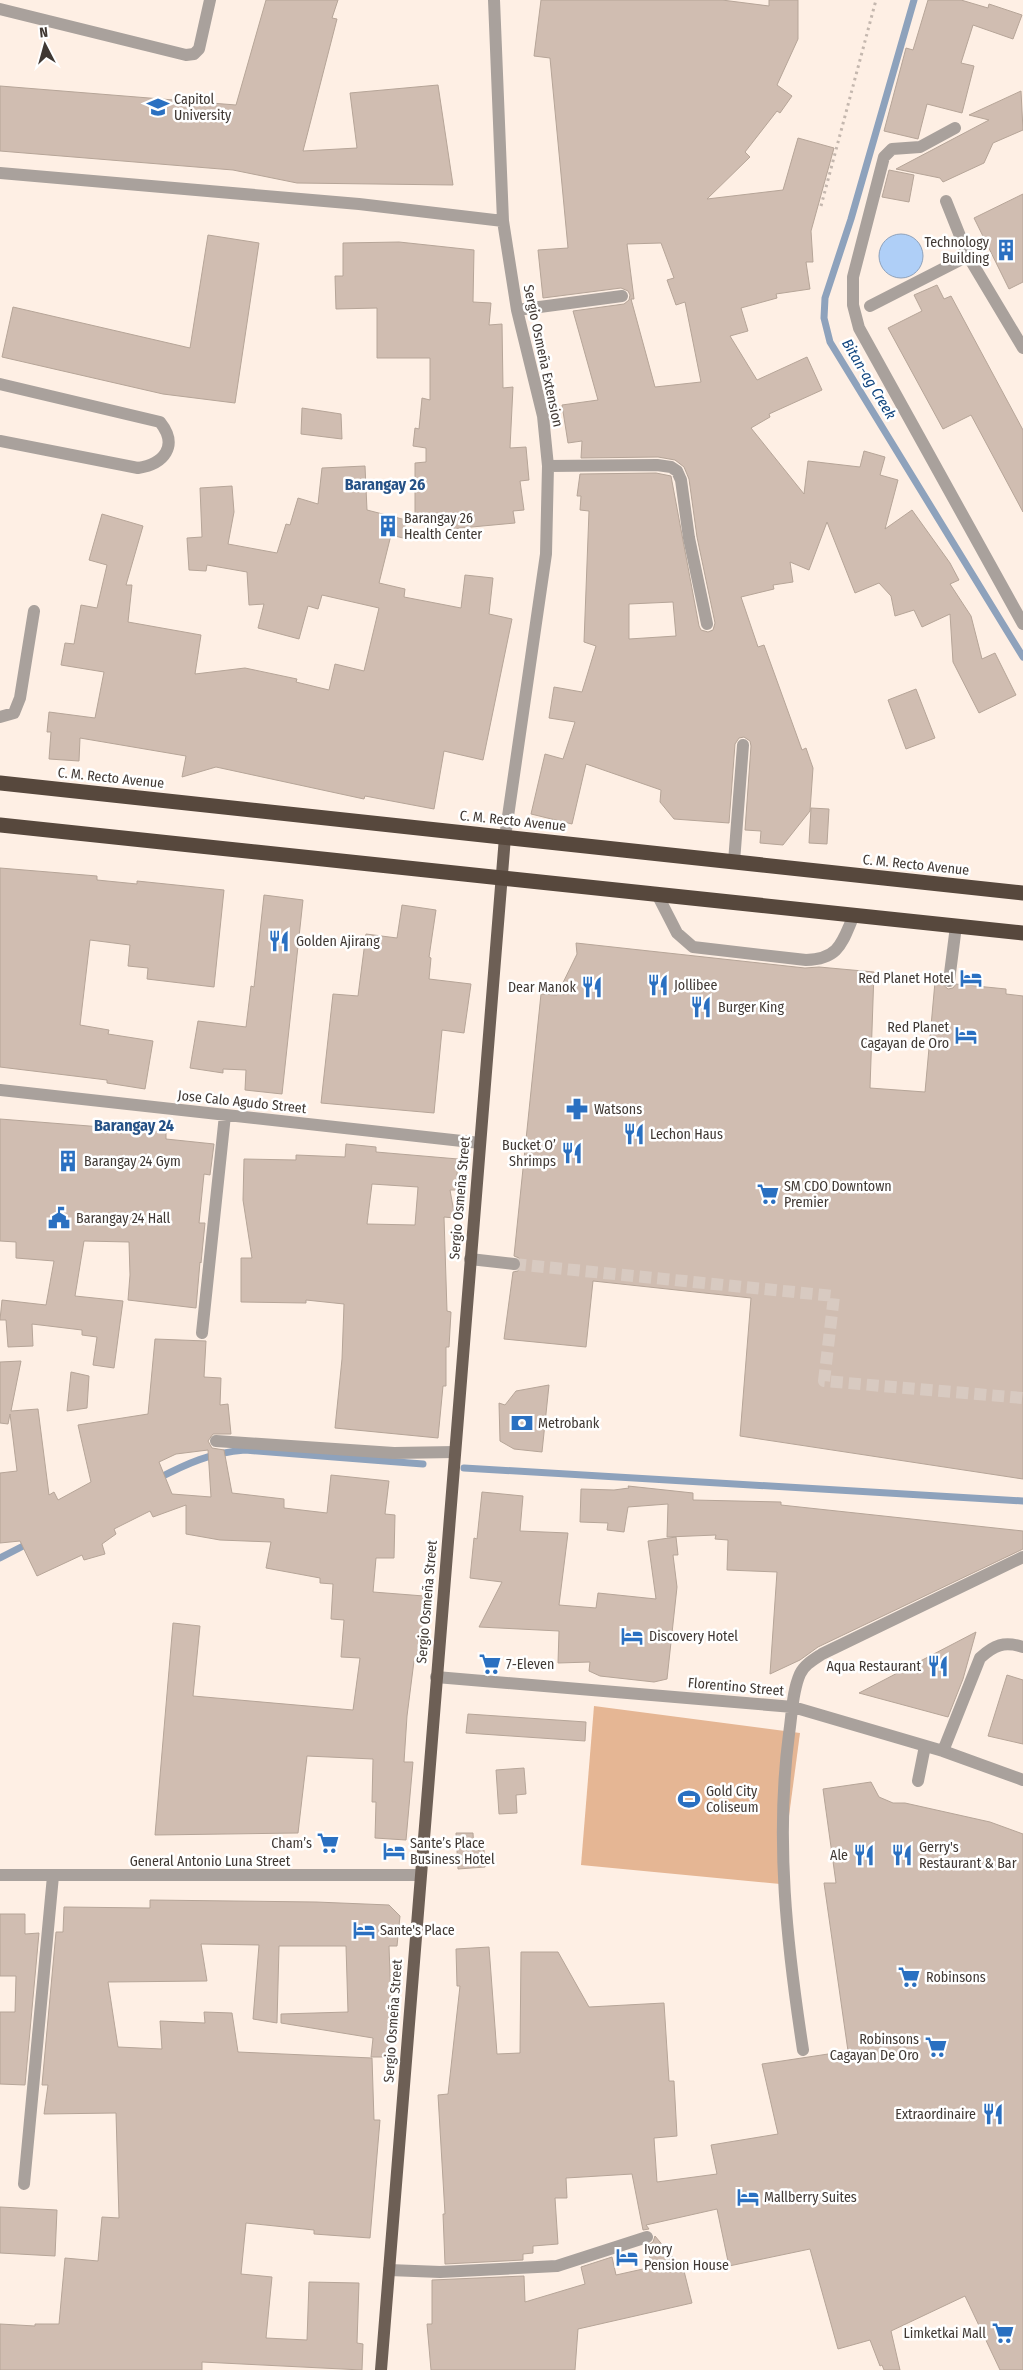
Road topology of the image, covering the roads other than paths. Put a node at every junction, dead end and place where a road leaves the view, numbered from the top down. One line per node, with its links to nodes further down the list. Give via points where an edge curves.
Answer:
1 (210, 0): 3 (street, via 199,49 186,55)
2 (494, 0): 7 (street, Sergio Osmeña Extension)
3 (0, 9)
4 (955, 128): 18 (street, via 920,147 892,149 884,157 854,277 853,305 858,328)
5 (0, 172): 7 (street, via 359,204)
6 (946, 201): 8 (street)
7 (503, 221): 11 (street, Sergio Osmeña Extension)
8 (968, 256): 10 (street); 12 (street)
9 (622, 296): 11 (street)
10 (870, 306)
11 (517, 310): 15 (street, Sergio Osmeña Extension, via 543,416)
12 (1023, 348)
13 (0, 384): 14 (street, via 160,422 169,433 170,443 164,455 152,466 138,468)
14 (0, 442)
15 (548, 466): 17 (street, via 658,465 677,471); 23 (street, Sergio Osmeña Extension, via 546,554)
16 (34, 611): 19 (street, via 20,698 14,713)
17 (707, 624)
18 (1023, 624)
19 (0, 717)
20 (743, 745): 24 (street)
21 (0, 783): 23 (highway, C. M. Recto Avenue)
22 (0, 825): 25 (highway)
23 (505, 837): 24 (highway, C. M. Recto Avenue); 25 (main road, Sergio Osmeña Street)
24 (734, 862): 26 (highway, C. M. Recto Avenue)
25 (501, 878): 27 (highway); 34 (main road, Sergio Osmeña Street)
26 (1023, 893)
27 (657, 894): 28 (highway); 28 (street, via 678,933 693,947 806,960 833,954)
28 (854, 915): 29 (highway)
29 (956, 926): 30 (highway); 31 (street)
30 (1023, 933)
31 (950, 980)
32 (0, 1090): 33 (street, Jose Calo Agudo Street)
33 (225, 1115): 34 (street, Jose Calo Agudo Street); 37 (street)
34 (480, 1143): 35 (main road, Sergio Osmeña Street)
35 (470, 1259): 36 (street); 39 (main road, Sergio Osmeña Street)
36 (514, 1264)
37 (202, 1333)
38 (216, 1441): 39 (street, via 394,1453)
39 (455, 1452): 42 (main road, Sergio Osmeña Street)
40 (1023, 1557): 43 (street, via 822,1654 800,1673)
41 (1023, 1647): 45 (street, via 999,1644 980,1658)
42 (436, 1677): 43 (street, Florentino Street); 49 (main road, Sergio Osmeña Street)
43 (793, 1707): 44 (street, Florentino Street); 51 (street, via 782,1792 782,1846 794,1995)
44 (925, 1746): 45 (street, Florentino Street); 47 (street)
45 (943, 1751): 46 (street, Florentino Street)
46 (1023, 1780)
47 (918, 1781)
48 (0, 1875): 50 (street, General Antonio Luna Street)
49 (420, 1875): 50 (street, General Antonio Luna Street); 54 (main road, Sergio Osmeña Street)
50 (53, 1876): 52 (street)
51 (803, 2050)
52 (24, 2184)
53 (647, 2237): 54 (street, via 557,2266 440,2272)
54 (388, 2270): 55 (main road, Sergio Osmeña Street)
55 (380, 2370)

